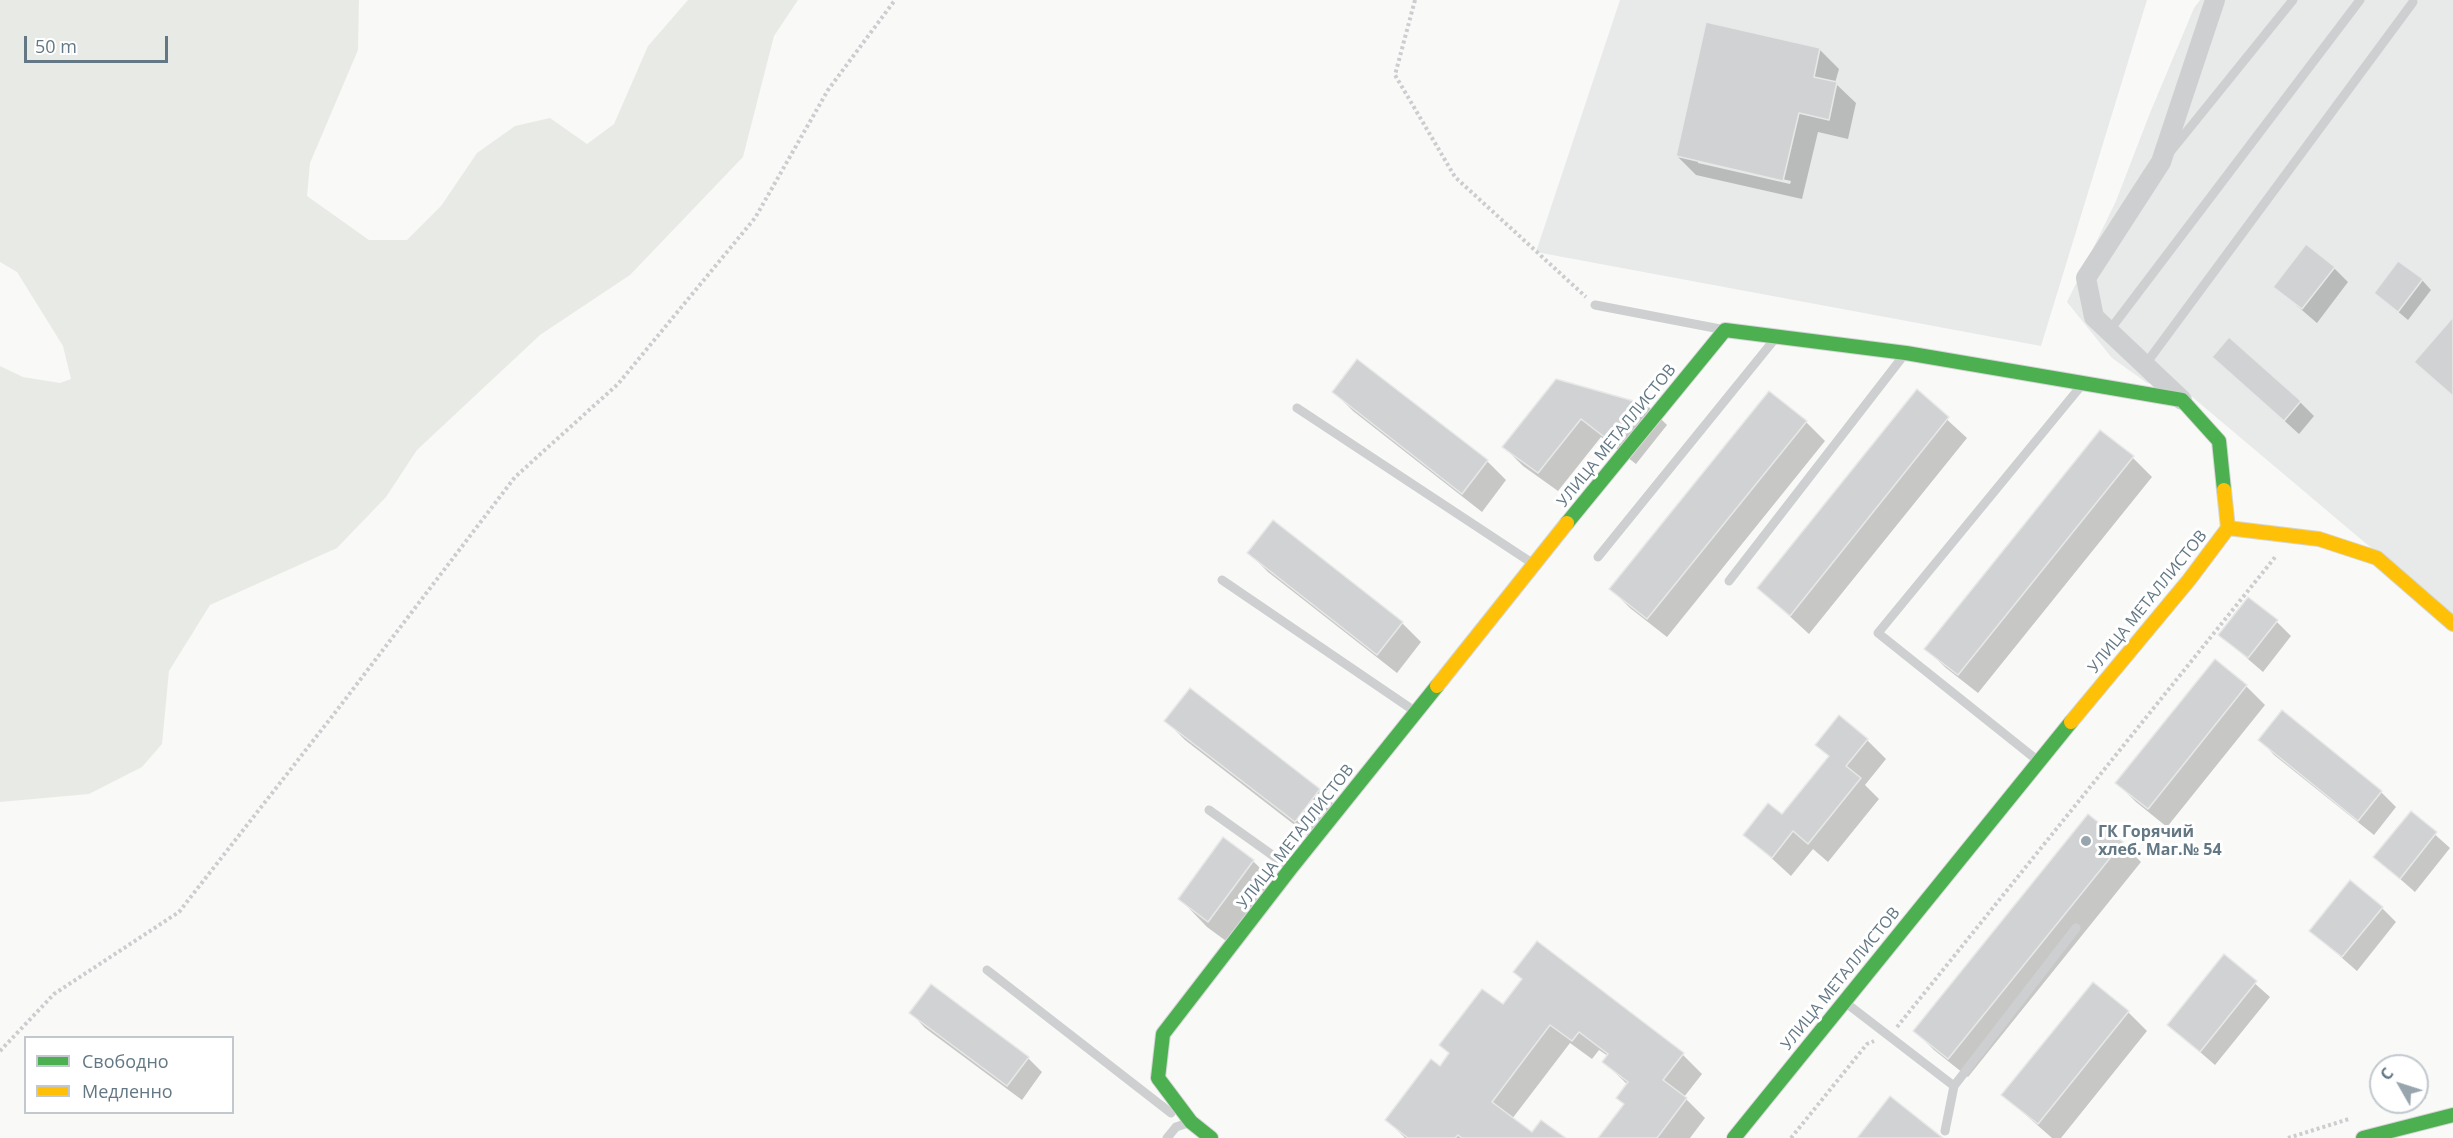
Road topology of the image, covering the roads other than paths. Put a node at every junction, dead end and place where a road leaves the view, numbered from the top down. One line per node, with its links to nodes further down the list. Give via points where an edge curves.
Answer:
1 (2215, 0): 5 (street)
2 (2293, 0): 5 (lane)
3 (2360, 0): 8 (lane)
4 (2413, 2): 11 (lane)
5 (2162, 162): 8 (street, via 2086,278 2094,317)
6 (1595, 305): 7 (lane)
7 (1725, 330): 9 (street); 17 (street, УЛИЦА МЕТАЛЛИСТОВ)
8 (2109, 331): 11 (street)
9 (1776, 338): 10 (street); 16 (lane)
10 (1906, 353): 12 (street); 19 (lane)
11 (2145, 365): 13 (street)
12 (2085, 382): 13 (street); 22 (lane, via 1878,633)
13 (2182, 400): 15 (street, УЛИЦА МЕТАЛЛИСТОВ, via 2218,441)
14 (1297, 408): 17 (lane)
15 (2228, 528): 20 (street, via 2319,539 2377,558); 22 (street, УЛИЦА МЕТАЛЛИСТОВ)
16 (1598, 557)
17 (1534, 564): 21 (street, УЛИЦА МЕТАЛЛИСТОВ)
18 (1222, 580): 21 (lane)
19 (1729, 581)
20 (2453, 624)
21 (1417, 712): 24 (street, УЛИЦА МЕТАЛЛИСТОВ)
22 (2038, 762): 27 (street, УЛИЦА МЕТАЛЛИСТОВ)
23 (1209, 810): 24 (lane)
24 (1291, 868): 30 (street, УЛИЦА МЕТАЛЛИСТОВ, via 1163,1034 1158,1078)
25 (2076, 928): 28 (lane)
26 (987, 970): 30 (lane)
27 (1844, 1001): 28 (lane); 34 (street, УЛИЦА МЕТАЛЛИСТОВ)
28 (1954, 1086): 31 (lane)
29 (2453, 1115): 35 (street)
30 (1188, 1123): 32 (lane, via 1176,1127); 33 (street, УЛИЦА МЕТАЛЛИСТОВ)
31 (1945, 1131)
32 (1167, 1138)
33 (1211, 1138)
34 (1734, 1138)
35 (2363, 1138)

